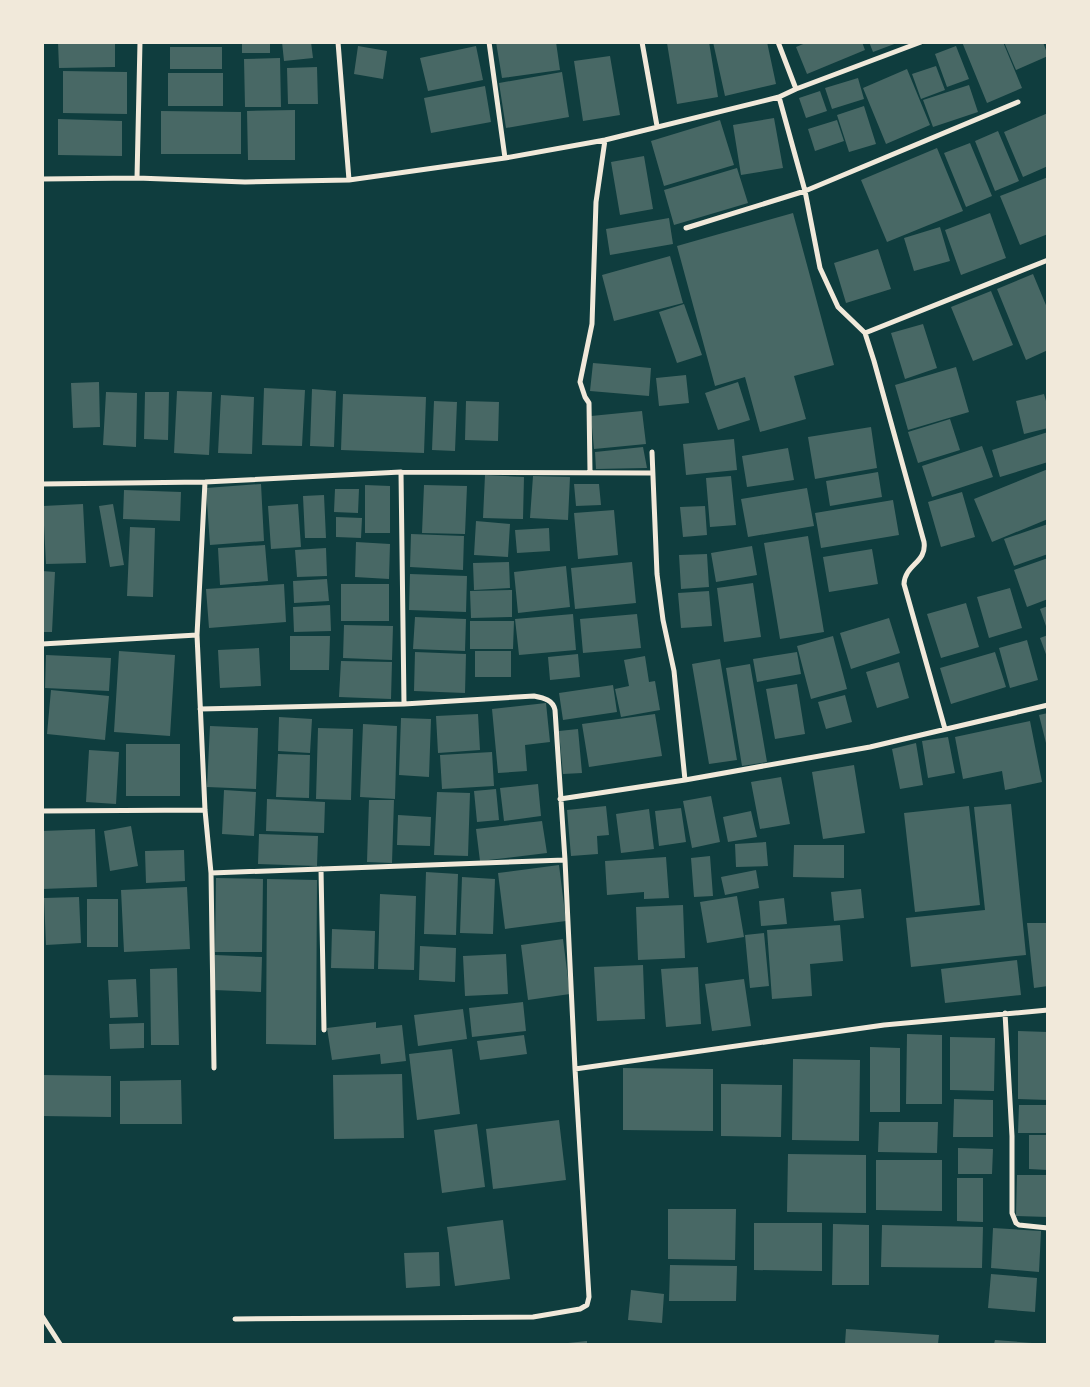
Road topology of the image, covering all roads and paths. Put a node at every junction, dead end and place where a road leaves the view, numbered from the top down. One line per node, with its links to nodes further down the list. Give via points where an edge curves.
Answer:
1 (140, 42): 13 (street)
2 (338, 42): 15 (street)
3 (489, 42): 12 (street)
4 (642, 42): 10 (street)
5 (778, 42): 7 (street)
6 (921, 42): 7 (street)
7 (796, 89): 8 (street)
8 (779, 98): 10 (street); 16 (street)
9 (1018, 102): 16 (street)
10 (657, 126): 11 (street)
11 (605, 140): 12 (street); 22 (street, via 596,202 592,324 580,382 589,403)
12 (506, 158): 15 (street)
13 (137, 178): 14 (street); 15 (street, via 245,182)
14 (42, 179)
15 (349, 180)
16 (805, 191): 17 (street); 19 (street, via 820,268 830,293 838,307)
17 (686, 228)
18 (1048, 260): 19 (street)
19 (864, 333): 31 (street, via 924,542 925,550 904,576 904,584)
20 (652, 452): 23 (street)
21 (401, 472): 22 (street); 24 (street); 28 (street)
22 (590, 472): 23 (street)
23 (652, 473): 32 (street, via 657,574 674,671)
24 (205, 482): 25 (street); 26 (street)
25 (42, 484)
26 (197, 635): 27 (street); 30 (street)
27 (42, 644)
28 (404, 704): 30 (street); 33 (street, via 534,696 549,700 555,710)
29 (1048, 705): 31 (street)
30 (200, 709): 34 (street)
31 (945, 729): 32 (street, via 870,747)
32 (685, 780): 33 (street)
33 (560, 798): 36 (street)
34 (205, 810): 35 (street); 38 (street)
35 (42, 811)
36 (565, 860): 37 (street); 43 (street)
37 (322, 869): 38 (street); 41 (street)
38 (211, 872): 42 (street)
39 (1048, 1010): 40 (street)
40 (1005, 1013): 43 (street, via 884,1025); 44 (street, via 1012,1136 1012,1213 1019,1225)
41 (324, 1030)
42 (214, 1068)
43 (575, 1069): 46 (street, via 587,1305 533,1317)
44 (1048, 1228)
45 (42, 1316): 47 (street)
46 (234, 1319)
47 (60, 1344)

